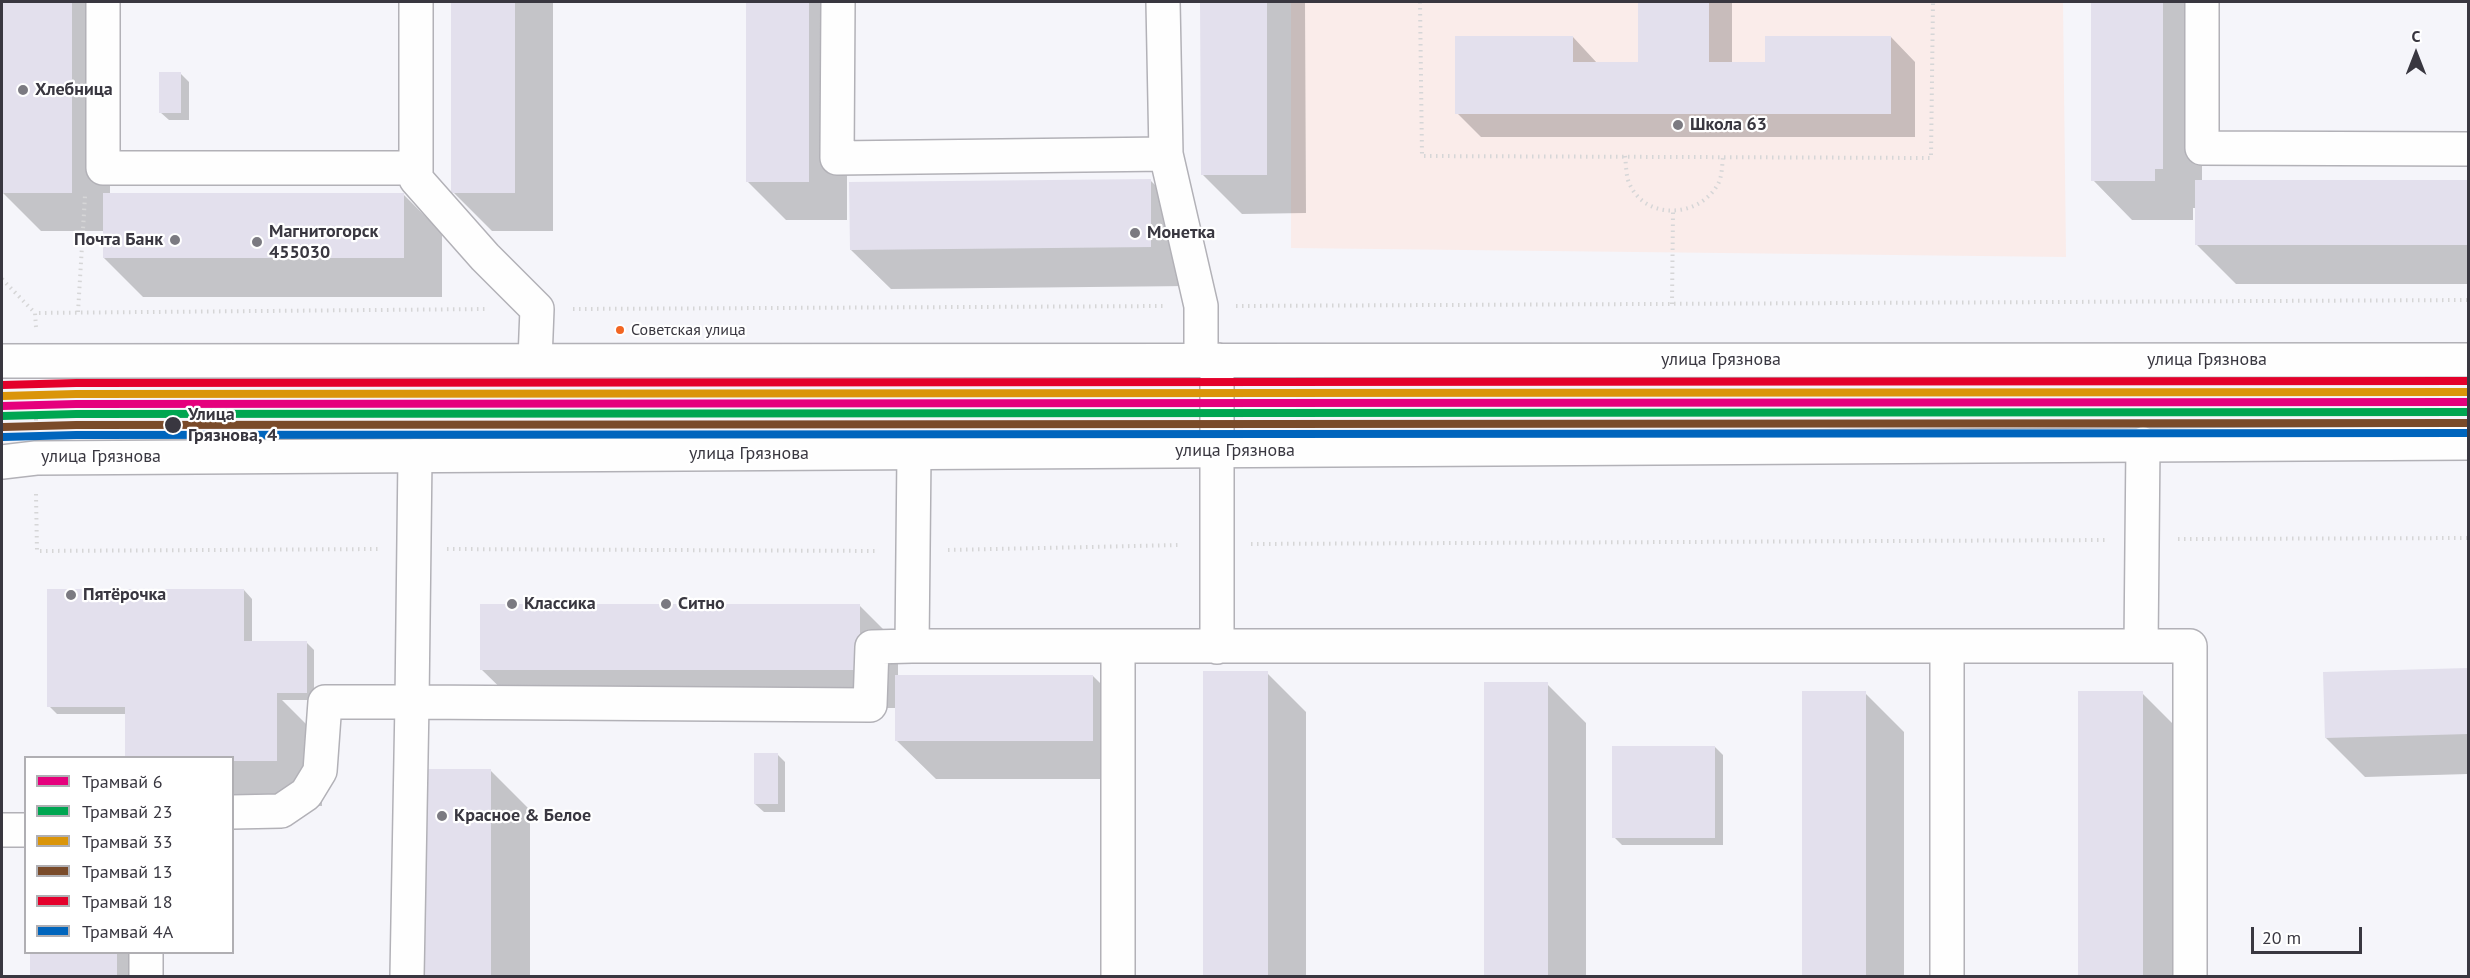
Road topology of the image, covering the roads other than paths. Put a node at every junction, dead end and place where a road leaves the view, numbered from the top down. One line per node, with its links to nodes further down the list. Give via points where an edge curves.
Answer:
1 (103, 2): 8 (main road, via 103,168)
2 (416, 2): 8 (main road)
3 (838, 2): 7 (main road, via 837,158)
4 (1163, 2): 7 (main road)
5 (2202, 2): 6 (main road, via 2202,148)
6 (2469, 149)
7 (1166, 154): 10 (main road, via 1201,306)
8 (416, 168): 9 (main road, via 416,179 537,309)
9 (535, 360): 10 (main road, улица Грязнова); 12 (main road, улица Грязнова)
10 (1209, 360): 11 (main road, улица Грязнова); 15 (main road)
11 (2469, 360)
12 (2, 361)
13 (2469, 442): 14 (main road, улица Грязнова)
14 (2143, 444): 15 (main road, улица Грязнова); 21 (main road)
15 (1217, 451): 16 (main road, улица Грязнова); 23 (main road)
16 (914, 453): 17 (main road, улица Грязнова); 19 (main road)
17 (415, 456): 18 (main road, улица Грязнова, via 36,458); 24 (main road)
18 (2, 462)
19 (912, 646): 22 (main road); 24 (main road, via 872,647 870,705)
20 (1947, 646): 21 (main road); 23 (main road); 32 (main road)
21 (2141, 646): 33 (main road, via 2190,646)
22 (1118, 647): 23 (main road); 31 (main road)
23 (1217, 647)
24 (412, 702): 25 (main road, via 325,702 320,771 306,794 281,811); 30 (main road)
25 (234, 812)
26 (2, 830): 27 (main road)
27 (24, 830)
28 (146, 954): 29 (main road)
29 (146, 976)
30 (407, 976)
31 (1118, 976)
32 (1947, 976)
33 (2190, 976)

